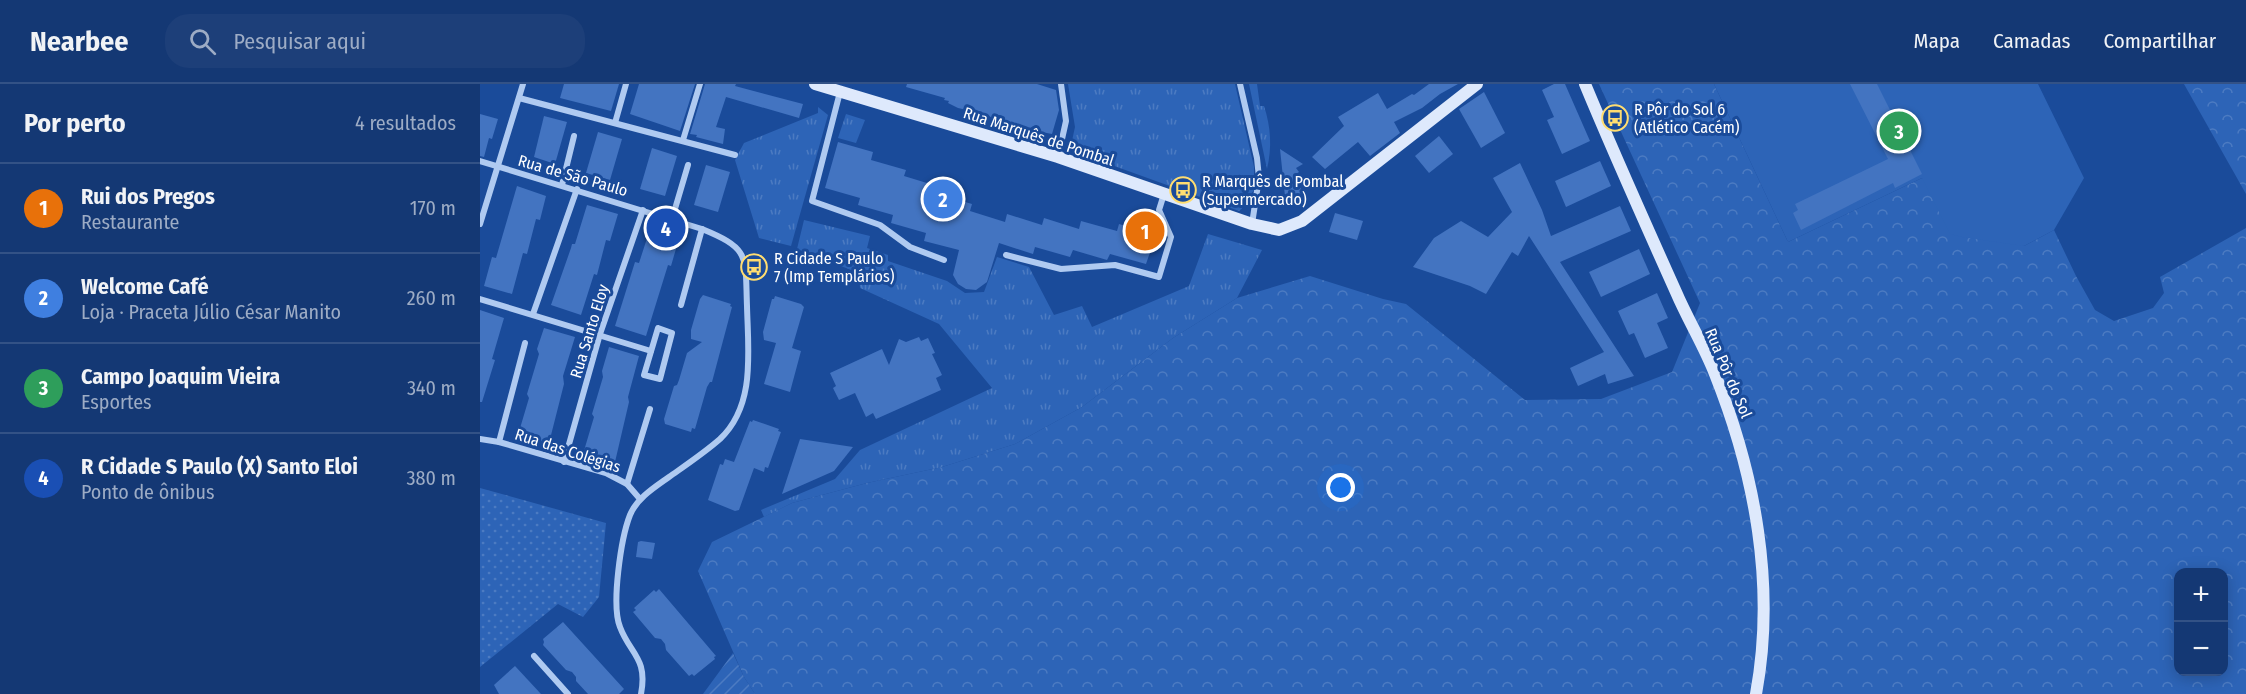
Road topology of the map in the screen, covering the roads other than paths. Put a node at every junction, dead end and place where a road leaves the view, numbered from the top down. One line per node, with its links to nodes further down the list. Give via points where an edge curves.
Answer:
1 (524, 84): 10 (street)
2 (626, 84): 11 (street)
3 (700, 84): 13 (street)
4 (815, 84): 9 (street, Rua Marquês de Pombal)
5 (1061, 84): 15 (street, via 1066,121)
6 (1240, 84): 25 (street, via 1259,178)
7 (1477, 84): 25 (street, Rua Marquês de Pombal, via 1302,221 1279,230)
8 (1585, 84): 44 (street, Rua Pôr do Sol, via 1714,371 1743,454 1757,520 1763,594)
9 (840, 92): 15 (street, Rua Marquês de Pombal); 28 (street, via 812,201 880,225 910,247)
10 (519, 98): 11 (street); 18 (street)
11 (615, 123): 13 (street)
12 (574, 136): 19 (street)
13 (683, 140): 14 (street)
14 (735, 154)
15 (1058, 157): 21 (street, Rua Marquês de Pombal)
16 (480, 161): 18 (street, Rua de São Paulo)
17 (688, 165): 23 (street)
18 (498, 167): 19 (street, Rua de São Paulo); 24 (street)
19 (562, 185): 20 (street, Rua de São Paulo)
20 (577, 189): 22 (street, Rua de São Paulo); 31 (street)
21 (1164, 194): 25 (street, Rua Marquês de Pombal); 27 (street, via 1159,210 1171,237 1160,277 1115,265 1061,269)
22 (643, 210): 23 (street, Rua de São Paulo); 32 (street, Rua Santo Eloy)
23 (672, 219): 26 (street, Rua de São Paulo)
24 (480, 224)
25 (1252, 224)
26 (702, 230): 30 (street); 40 (street, Rua de São Paulo, via 727,239 743,255 748,328 746,394 739,415 721,438)
27 (1006, 255)
28 (944, 260)
29 (480, 299): 31 (street)
30 (681, 305)
31 (533, 314): 32 (street)
32 (600, 334): 34 (street); 38 (street, Rua Santo Eloy)
33 (525, 343): 37 (street)
34 (651, 351): 34 (street, via 658,328 672,333 660,379 644,375)
35 (650, 409): 39 (street)
36 (480, 440): 37 (street, Rua das Colégias)
37 (499, 442): 38 (street, Rua das Colégias)
38 (564, 462): 39 (street, Rua das Colégias)
39 (627, 484): 40 (street, Rua das Colégias)
40 (640, 499): 43 (street, Rua de São Paulo, via 630,514 622,547 616,610 620,628 639,658)
41 (534, 656): 42 (street)
42 (568, 694)
43 (642, 694)
44 (1755, 694)

